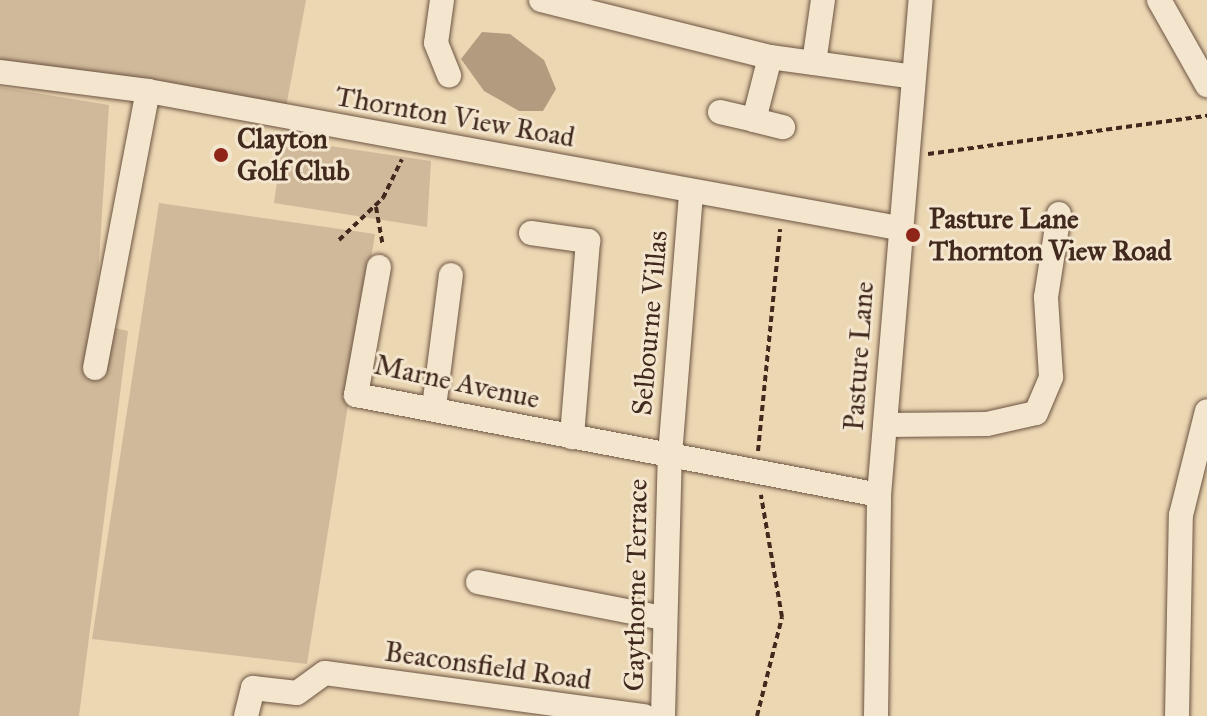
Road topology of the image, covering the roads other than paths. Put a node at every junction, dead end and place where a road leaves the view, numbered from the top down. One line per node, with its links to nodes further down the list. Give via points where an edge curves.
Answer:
1 (442, 0): 9 (street, via 436,43)
2 (541, 0): 6 (street)
3 (823, 0): 7 (street)
4 (921, 0): 10 (street, Pasture Lane)
5 (1159, 0): 11 (street)
6 (770, 57): 7 (street); 14 (street)
7 (814, 63): 10 (street)
8 (0, 72): 12 (street, Thornton View Road)
9 (449, 75)
10 (914, 77): 18 (street, Pasture Lane)
11 (1207, 85)
12 (148, 91): 16 (street, Thornton View Road); 22 (street)
13 (720, 112): 14 (street)
14 (754, 120): 15 (street)
15 (783, 127)
16 (691, 195): 18 (street, Thornton View Road); 27 (street, Selbourne Villas)
17 (1059, 214): 25 (street, via 1046,297 1051,377 1036,413 987,424)
18 (898, 228): 25 (street, Pasture Lane)
19 (531, 233): 26 (street, via 588,241)
20 (379, 267): 23 (street, Marne Avenue, via 356,395)
21 (451, 275): 23 (street)
22 (95, 368)
23 (434, 407): 26 (street, Marne Avenue)
24 (1207, 411): 35 (street, via 1181,515)
25 (885, 425): 28 (street, Pasture Lane)
26 (572, 437): 27 (street, Marne Avenue)
27 (670, 455): 28 (street, Marne Avenue); 30 (street, Gaythorne Terrace)
28 (879, 495): 34 (street, Pasture Lane)
29 (478, 582): 30 (street)
30 (663, 618): 33 (street, Gaythorne Terrace)
31 (246, 716): 32 (street, Beaconsfield Road, via 253,688 297,693 325,673)
32 (644, 716)
33 (663, 716)
34 (876, 716)
35 (1177, 716)

